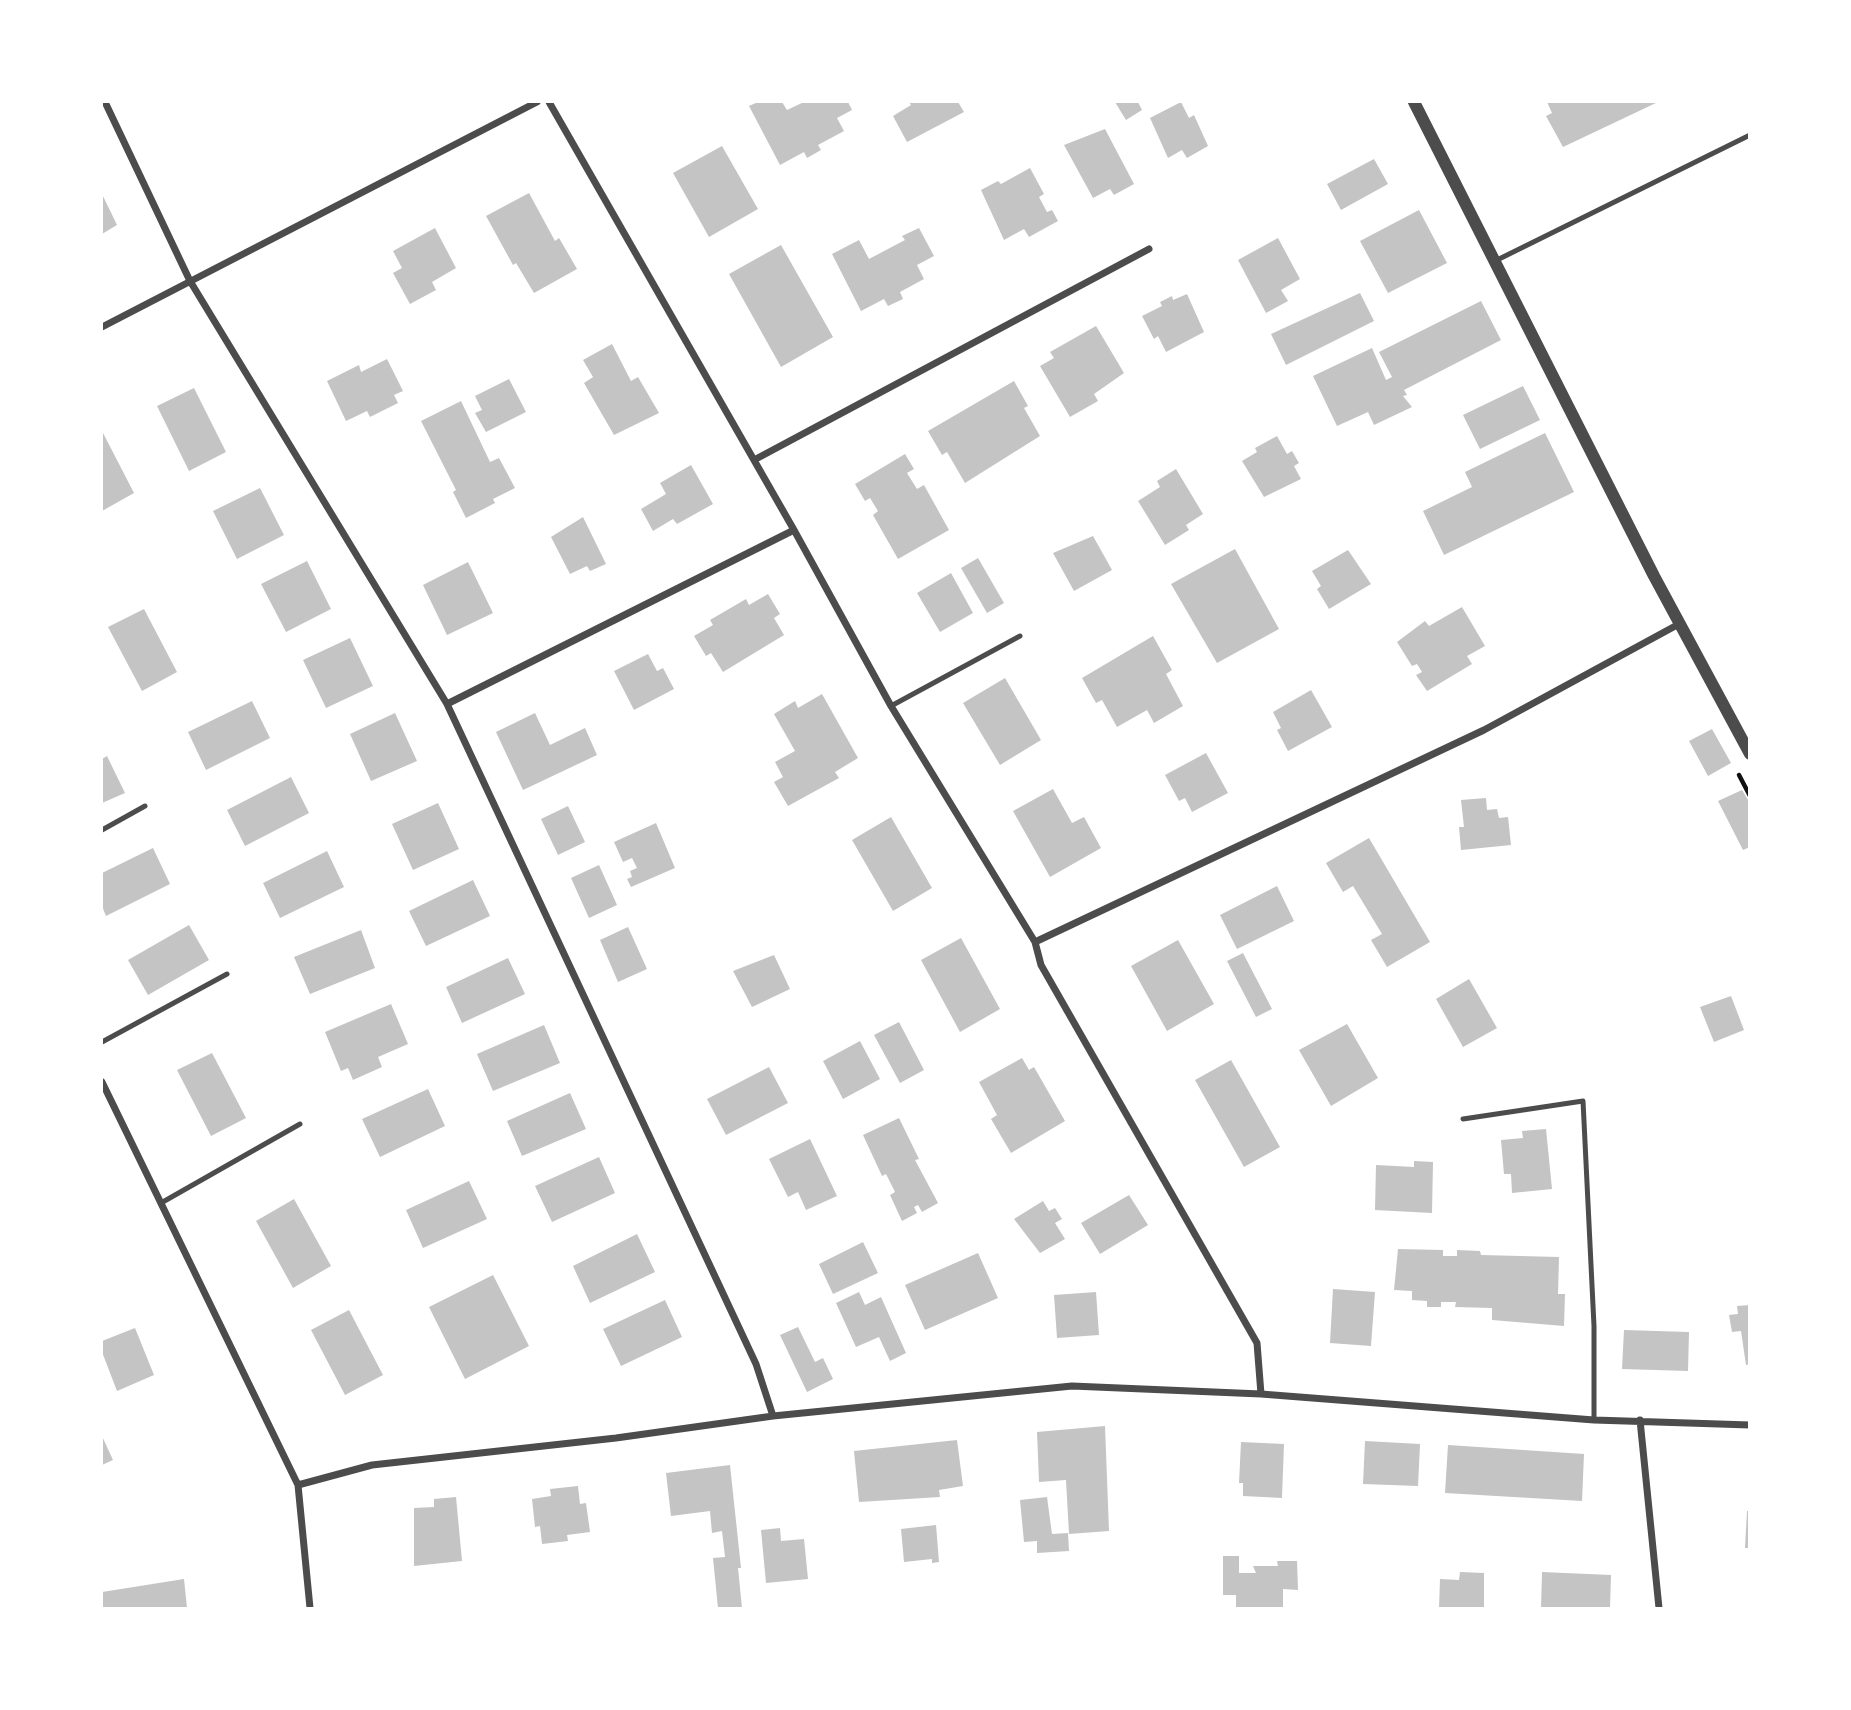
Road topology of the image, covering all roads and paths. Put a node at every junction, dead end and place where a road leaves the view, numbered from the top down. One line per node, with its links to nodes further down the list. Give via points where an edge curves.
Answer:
1 (105, 102): 8 (street)
2 (537, 102): 8 (street)
3 (549, 102): 10 (street)
4 (1415, 102): 7 (street)
5 (1749, 135): 7 (lane)
6 (1149, 249): 10 (street)
7 (1494, 261): 12 (street)
8 (190, 281): 9 (street); 14 (street)
9 (102, 327)
10 (754, 460): 11 (street)
11 (794, 530): 14 (street); 15 (street)
12 (1679, 624): 16 (street); 21 (street, via 1484,730)
13 (1020, 636): 15 (lane)
14 (447, 704): 29 (street, via 757,1364)
15 (891, 706): 21 (street)
16 (1749, 754)
17 (1738, 773): 18 (path)
18 (1749, 796)
19 (145, 806): 20 (lane)
20 (102, 830)
21 (1035, 942): 28 (street, via 1041,965 1257,1343)
22 (227, 974): 23 (lane)
23 (102, 1042)
24 (102, 1082): 27 (street)
25 (1463, 1119): 30 (lane, via 1583,1101)
26 (300, 1124): 27 (lane)
27 (161, 1203): 33 (street)
28 (1261, 1394): 29 (street, via 1072,1387); 30 (street)
29 (773, 1416): 33 (street, via 372,1465)
30 (1594, 1420): 31 (street)
31 (1640, 1420): 32 (street); 35 (street)
32 (1749, 1424)
33 (298, 1485): 34 (street)
34 (310, 1608)
35 (1659, 1608)

